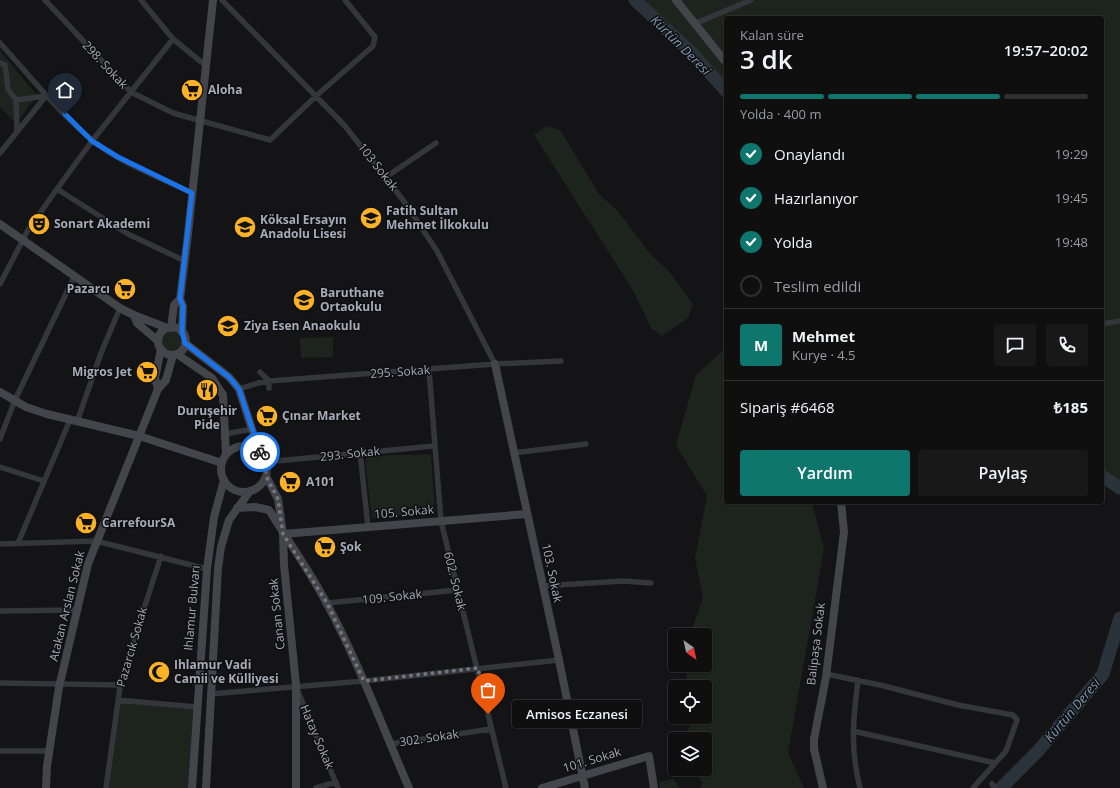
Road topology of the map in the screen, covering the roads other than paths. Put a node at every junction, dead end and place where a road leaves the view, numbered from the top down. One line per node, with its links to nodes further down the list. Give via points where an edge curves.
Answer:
1 (45, 0): 15 (street, 298. Sokak)
2 (141, 0): 9 (street)
3 (213, 0): 14 (street)
4 (222, 0): 17 (street, 103 Sokak)
5 (345, 0): 17 (street, via 375,37 373,46)
6 (676, 0): 8 (street)
7 (751, 0): 8 (street)
8 (694, 24): 12 (street)
9 (173, 39): 14 (street); 15 (street)
10 (0, 43): 11 (street)
11 (14, 58): 13 (street); 16 (street)
12 (724, 60)
13 (2, 64): 18 (street, via 8,89)
14 (205, 65): 19 (street)
15 (131, 92): 19 (street, 298. Sokak, via 173,113); 21 (street)
16 (46, 96): 18 (street); 20 (street); 21 (street)
17 (316, 96): 19 (street, 298. Sokak, via 270,140); 24 (street, 103 Sokak, via 345,126)
18 (16, 100): 20 (street)
19 (200, 122): 26 (street)
20 (18, 130): 23 (street)
21 (92, 141): 25 (street); 26 (street, via 118,157)
22 (436, 143): 24 (street)
23 (0, 154)
24 (386, 177): 43 (street, 103 Sokak, via 437,251)
25 (57, 189): 28 (street); 29 (street, via 128,234)
26 (192, 193): 29 (street)
27 (0, 224): 28 (street)
28 (22, 242): 30 (street); 31 (street)
29 (185, 261): 32 (street)
30 (74, 277): 33 (street); 51 (street)
31 (0, 284)
32 (180, 299): 37 (street, via 174,305); 38 (street, via 183,306)
33 (120, 308): 34 (street); 52 (street)
34 (134, 316): 37 (street, via 142,316); 40 (street)
35 (1120, 321): 36 (street)
36 (1104, 324)
37 (169, 328): 38 (street); 40 (street, via 160,334)
38 (182, 332): 39 (street)
39 (185, 343): 41 (street); 49 (street, via 229,377)
40 (159, 345): 41 (street, via 164,352); 48 (street, via 155,378)
41 (175, 354): 48 (street, Atakan Arslan Sokak, via 166,380); 54 (street, via 204,372 220,388 225,404)
42 (561, 361): 43 (street, 295. Sokak)
43 (495, 364): 44 (street, 295. Sokak); 61 (street, 103. Sokak)
44 (429, 370): 46 (street, 295. Sokak); 58 (street, 602. Sokak)
45 (260, 372): 46 (street)
46 (269, 381): 47 (street); 49 (street, 295. Sokak)
47 (269, 388)
48 (158, 389): 55 (street, Atakan Arslan Sokak)
49 (239, 389): 53 (street)
50 (0, 392): 51 (street)
51 (15, 400): 52 (street, via 26,407); 56 (street)
52 (74, 421): 55 (street); 68 (street)
53 (252, 429): 54 (street); 59 (street)
54 (225, 434): 62 (street)
55 (139, 436): 64 (street); 76 (street, Atakan Arslan Sokak)
56 (0, 439)
57 (586, 444): 61 (street)
58 (434, 446): 60 (street, 293. Sokak); 73 (street, 602. Sokak)
59 (259, 451): 62 (street, via 238,446); 63 (street)
60 (360, 452): 63 (street, 293. Sokak); 74 (street)
61 (513, 453): 72 (street, 103. Sokak)
62 (226, 454): 64 (street)
63 (266, 462): 66 (street)
64 (222, 463): 67 (street, via 221,472)
65 (0, 467): 68 (street)
66 (266, 476): 69 (street, via 260,486); 75 (street, Canan Sokak, via 278,499)
67 (224, 480): 69 (street, via 230,488); 80 (street, Ihlamur Bulvarı, via 214,517)
68 (44, 481): 77 (street)
69 (250, 492): 71 (street, Ihlamur Bulvarı)
70 (841, 504): 89 (street, Balipaşa Sokak, via 844,532)
71 (237, 508): 75 (street, via 255,507 269,510); 96 (street, Ihlamur Bulvarı, via 229,520 218,568)
72 (527, 514): 73 (street, 105. Sokak); 82 (street, 103. Sokak)
73 (441, 521): 74 (street, 105. Sokak); 83 (street, 602. Sokak)
74 (368, 527): 75 (street, 105. Sokak)
75 (283, 534): 84 (street); 95 (street, Canan Sokak)
76 (96, 541): 77 (street); 79 (street); 85 (street, Atakan Arslan Sokak)
77 (18, 543): 78 (street)
78 (0, 544)
79 (161, 556): 80 (street); 94 (street, Pazarcık Sokak)
80 (207, 569): 98 (street, Ihlamur Bulvarı)
81 (651, 583): 82 (street, via 623,581)
82 (542, 586): 87 (street, 103. Sokak)
83 (457, 590): 84 (street, 109. Sokak); 88 (street, 602. Sokak)
84 (327, 603): 91 (street)
85 (76, 610): 86 (street); 92 (street, Atakan Arslan Sokak)
86 (0, 611)
87 (559, 660): 88 (street); 105 (street, 103. Sokak)
88 (478, 668): 91 (street); 99 (street, 602. Sokak)
89 (826, 674): 90 (street); 118 (street, Balipaşa Sokak, via 814,739)
90 (858, 680): 100 (street); 104 (street, via 1013,716 1017,720 1006,751)
91 (364, 681): 95 (street); 101 (street)
92 (60, 682): 93 (street); 94 (street); 103 (street, Atakan Arslan Sokak)
93 (0, 683)
94 (120, 685): 97 (street, Pazarcık Sokak)
95 (296, 685): 96 (street); 106 (street, Hatay Sokak); 111 (street, Canan Sokak)
96 (210, 694): 110 (street, Ihlamur Bulvarı)
97 (118, 700): 98 (street); 108 (street, Pazarcık Sokak)
98 (197, 707): 109 (street, Ihlamur Bulvarı)
99 (491, 729): 101 (street, 302. Sokak); 114 (street, 602. Sokak)
100 (853, 731): 104 (street); 119 (street, via 853,757)
101 (390, 744): 113 (street)
102 (0, 751): 103 (street)
103 (50, 751): 107 (street, Atakan Arslan Sokak)
104 (995, 762): 120 (street)
105 (582, 776): 115 (street, 101. Sokak); 116 (street, 103. Sokak); 117 (street, 101. Sokak, via 649,756)
106 (337, 785): 112 (street)
107 (46, 788)
108 (106, 788)
109 (192, 788)
110 (206, 788)
111 (296, 788)
112 (316, 788)
113 (409, 788)
114 (506, 788)
115 (542, 788)
116 (585, 788)
117 (654, 788)
118 (823, 788)
119 (860, 788)
120 (973, 788)

